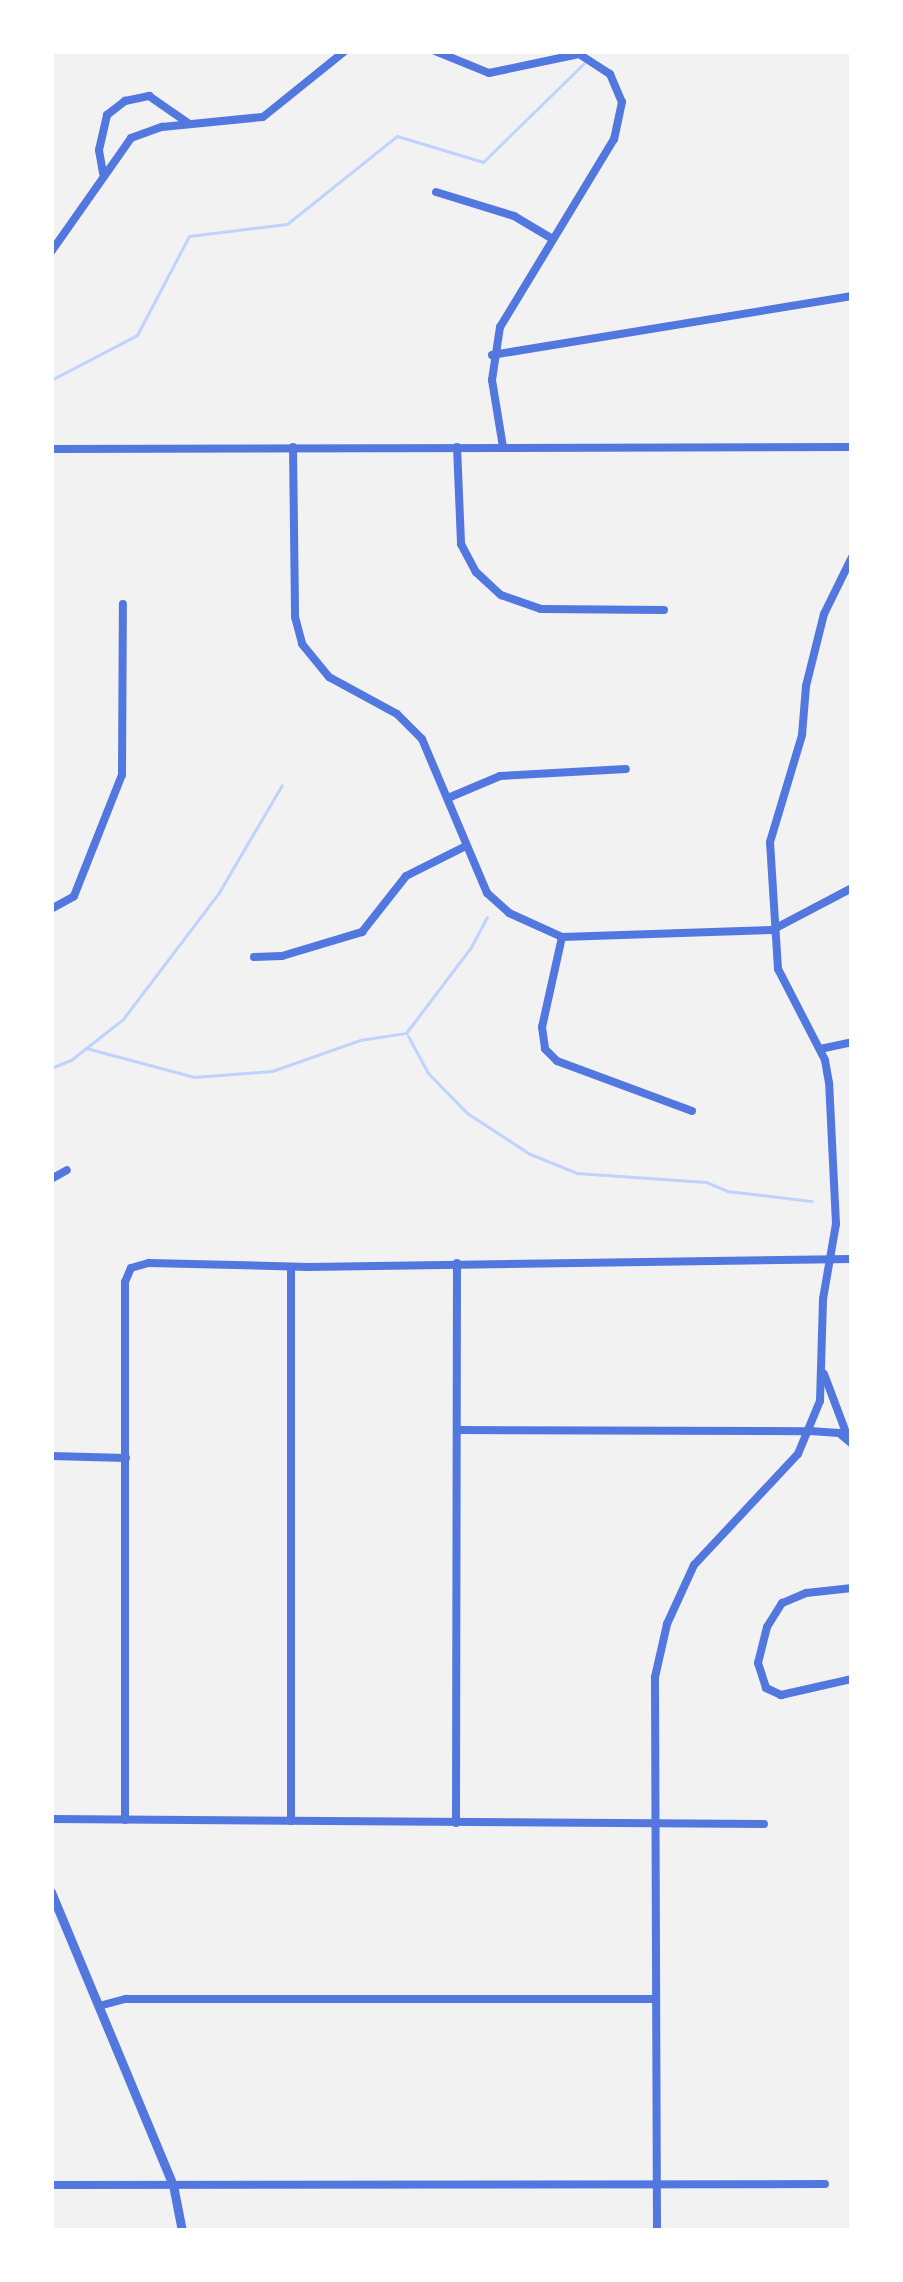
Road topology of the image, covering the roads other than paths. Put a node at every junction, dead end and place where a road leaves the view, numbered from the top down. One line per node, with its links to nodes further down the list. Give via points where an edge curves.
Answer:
1 (345, 51): 3 (street, via 263,117)
2 (435, 51): 6 (street, via 489,73 579,54 610,74 622,102 620,127)
3 (189, 124): 4 (street, via 131,138); 4 (street, via 149,96 125,101 107,115)
4 (103, 174): 7 (street)
5 (436, 192): 6 (street, via 514,216)
6 (551, 238): 9 (street, via 516,293)
7 (51, 251)
8 (852, 296): 9 (street)
9 (492, 355): 13 (street)
10 (293, 447): 11 (street); 14 (street); 19 (street, via 302,644 329,677 410,724)
11 (457, 447): 13 (street); 17 (street, via 461,544 500,595 541,609)
12 (852, 447): 13 (street)
13 (503, 448)
14 (51, 449)
15 (852, 557): 23 (street, via 824,614 802,735 774,822)
16 (123, 604): 22 (street, via 122,776 74,896)
17 (664, 610)
18 (626, 769): 19 (street, via 500,776)
19 (448, 798): 20 (street)
20 (466, 846): 24 (street, via 488,893 508,913); 25 (street, via 406,875 362,932)
21 (852, 888): 23 (street)
22 (51, 909)
23 (772, 930): 24 (street); 27 (street, via 778,969)
24 (562, 937): 28 (street, via 544,1049 557,1061)
25 (254, 957)
26 (852, 1042): 27 (street)
27 (820, 1049): 32 (street, via 828,1070 836,1224)
28 (692, 1111)
29 (67, 1170): 30 (street)
30 (51, 1179)
31 (852, 1259): 32 (street)
32 (830, 1260): 33 (street); 35 (street)
33 (457, 1263): 34 (street); 36 (street)
34 (291, 1267): 40 (street, via 131,1268); 45 (street)
35 (824, 1372): 37 (street); 38 (street)
36 (457, 1430): 37 (street); 47 (street)
37 (810, 1430): 38 (street); 46 (street, via 798,1454 694,1565 667,1624 655,1677)
38 (850, 1441)
39 (51, 1456): 40 (street)
40 (126, 1458): 44 (street)
41 (852, 1588): 42 (street, via 782,1603 758,1663 766,1688 782,1695)
42 (852, 1679)
43 (51, 1819): 44 (street)
44 (125, 1820): 45 (street)
45 (291, 1821): 47 (street)
46 (654, 1822): 47 (street); 48 (street); 50 (street)
47 (456, 1823)
48 (764, 1824)
49 (51, 1892): 51 (street)
50 (656, 2000): 51 (street); 52 (street)
51 (99, 2006): 55 (street)
52 (657, 2181): 53 (street); 55 (street); 57 (street)
53 (825, 2184)
54 (51, 2185): 55 (street)
55 (173, 2185): 56 (street)
56 (182, 2231)
57 (658, 2231)

